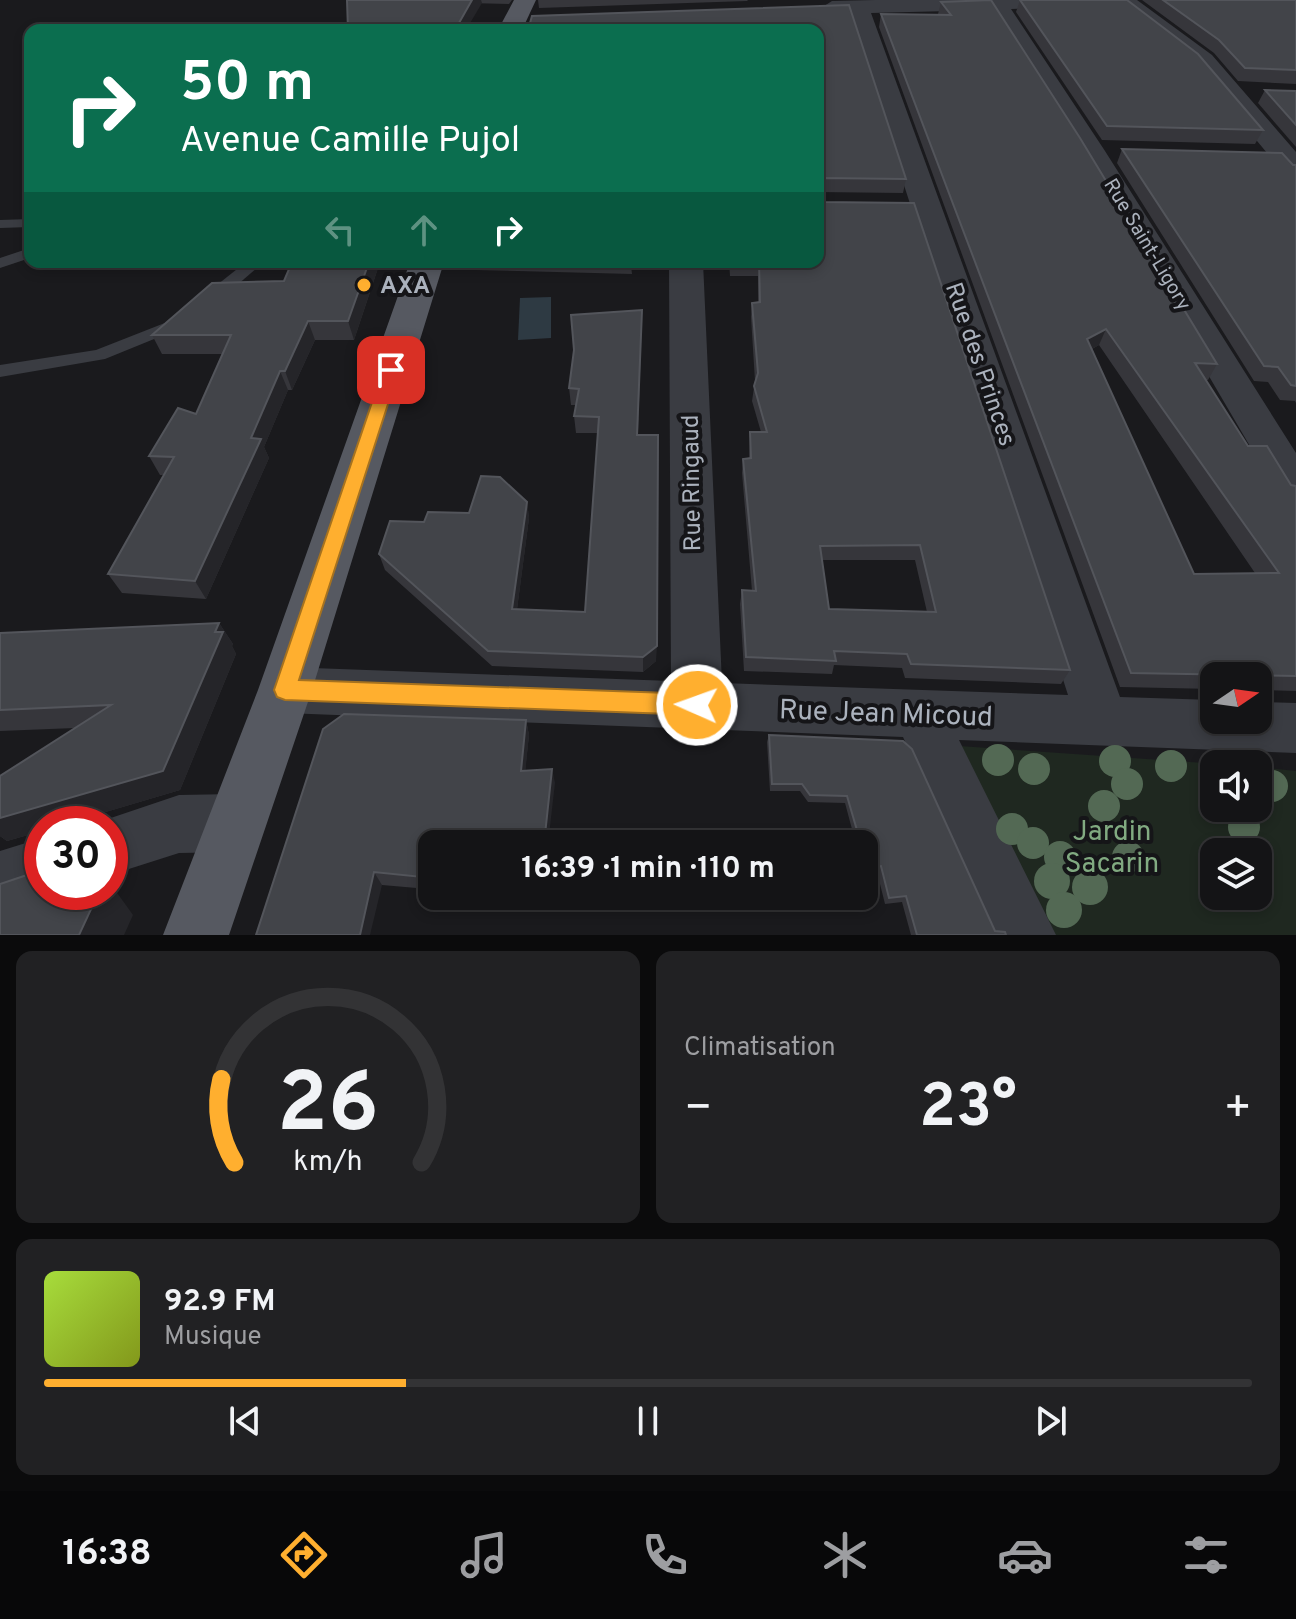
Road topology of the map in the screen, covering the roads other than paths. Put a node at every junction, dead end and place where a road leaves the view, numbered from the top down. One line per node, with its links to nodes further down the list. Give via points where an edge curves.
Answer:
1 (1083, 0): 4 (street)
2 (1123, 0): 7 (street, via 1189,47)
3 (916, 3): 4 (street); 5 (street)
4 (996, 3): 19 (street, Rue Saint-Ligory, via 1106,151)
5 (858, 8): 6 (street); 23 (street, Rue des Princes, via 911,205)
6 (814, 9)
7 (1230, 92): 8 (street); 10 (street)
8 (1270, 93)
9 (1254, 155): 10 (street)
10 (1290, 163)
11 (24, 223): 12 (lane)
12 (0, 224)
13 (24, 255): 14 (lane)
14 (0, 263)
15 (248, 268): 18 (lane, via 180,322 99,355)
16 (425, 268): 20 (main road)
17 (686, 268): 21 (street, Rue Ringaud)
18 (0, 371)
19 (1296, 488)
20 (285, 690): 21 (street, Rue Jean Micoud); 25 (main road)
21 (697, 705): 22 (street, Rue Jean Micoud)
22 (919, 714): 23 (street, Rue Jean Micoud); 30 (street)
23 (1102, 720): 24 (street, Rue Jean Micoud)
24 (1296, 728)
25 (235, 823): 26 (street, via 179,824); 29 (main road)
26 (128, 840)
27 (24, 874): 28 (street)
28 (0, 881)
29 (196, 935)
30 (1025, 935)

